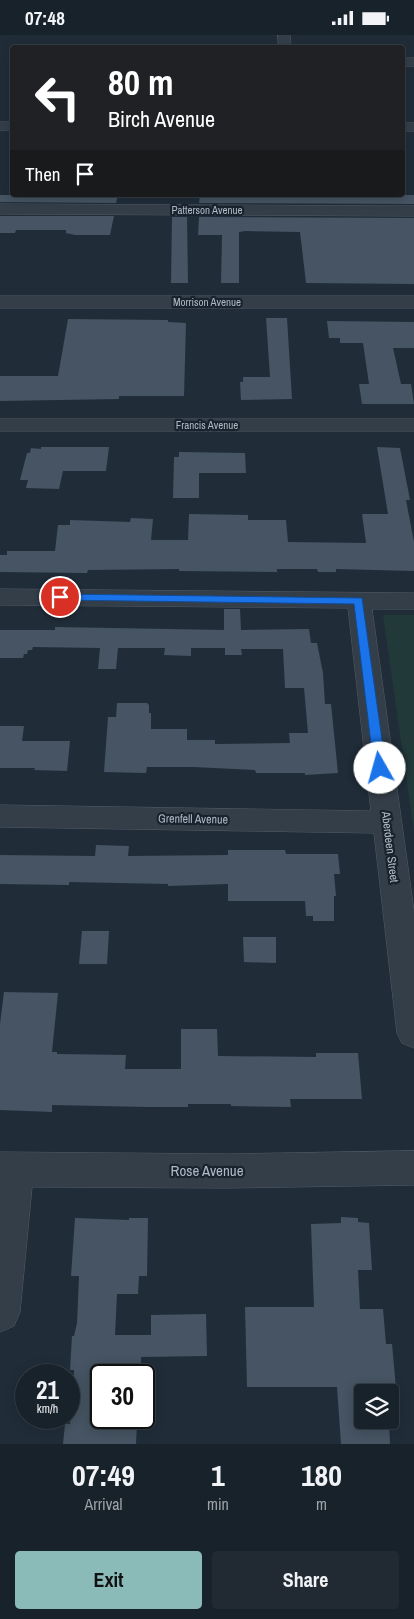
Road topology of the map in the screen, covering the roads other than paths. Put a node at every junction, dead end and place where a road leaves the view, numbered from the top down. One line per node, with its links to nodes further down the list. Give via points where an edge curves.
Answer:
1 (0, 209): 2 (street, Patterson Avenue)
2 (414, 211)
3 (0, 302): 4 (street, Morrison Avenue)
4 (414, 302)
5 (0, 425): 6 (street, Francis Avenue)
6 (414, 425)
7 (0, 597): 8 (street)
8 (359, 601): 9 (street); 11 (street, Aberdeen Street)
9 (414, 601)
10 (0, 816): 11 (street, Grenfell Avenue)
11 (387, 822): 12 (street, Aberdeen Street)
12 (414, 1033)
13 (414, 1168): 14 (street, Rose Avenue, via 229,1171)
14 (8, 1169): 15 (street)
15 (0, 1312)

